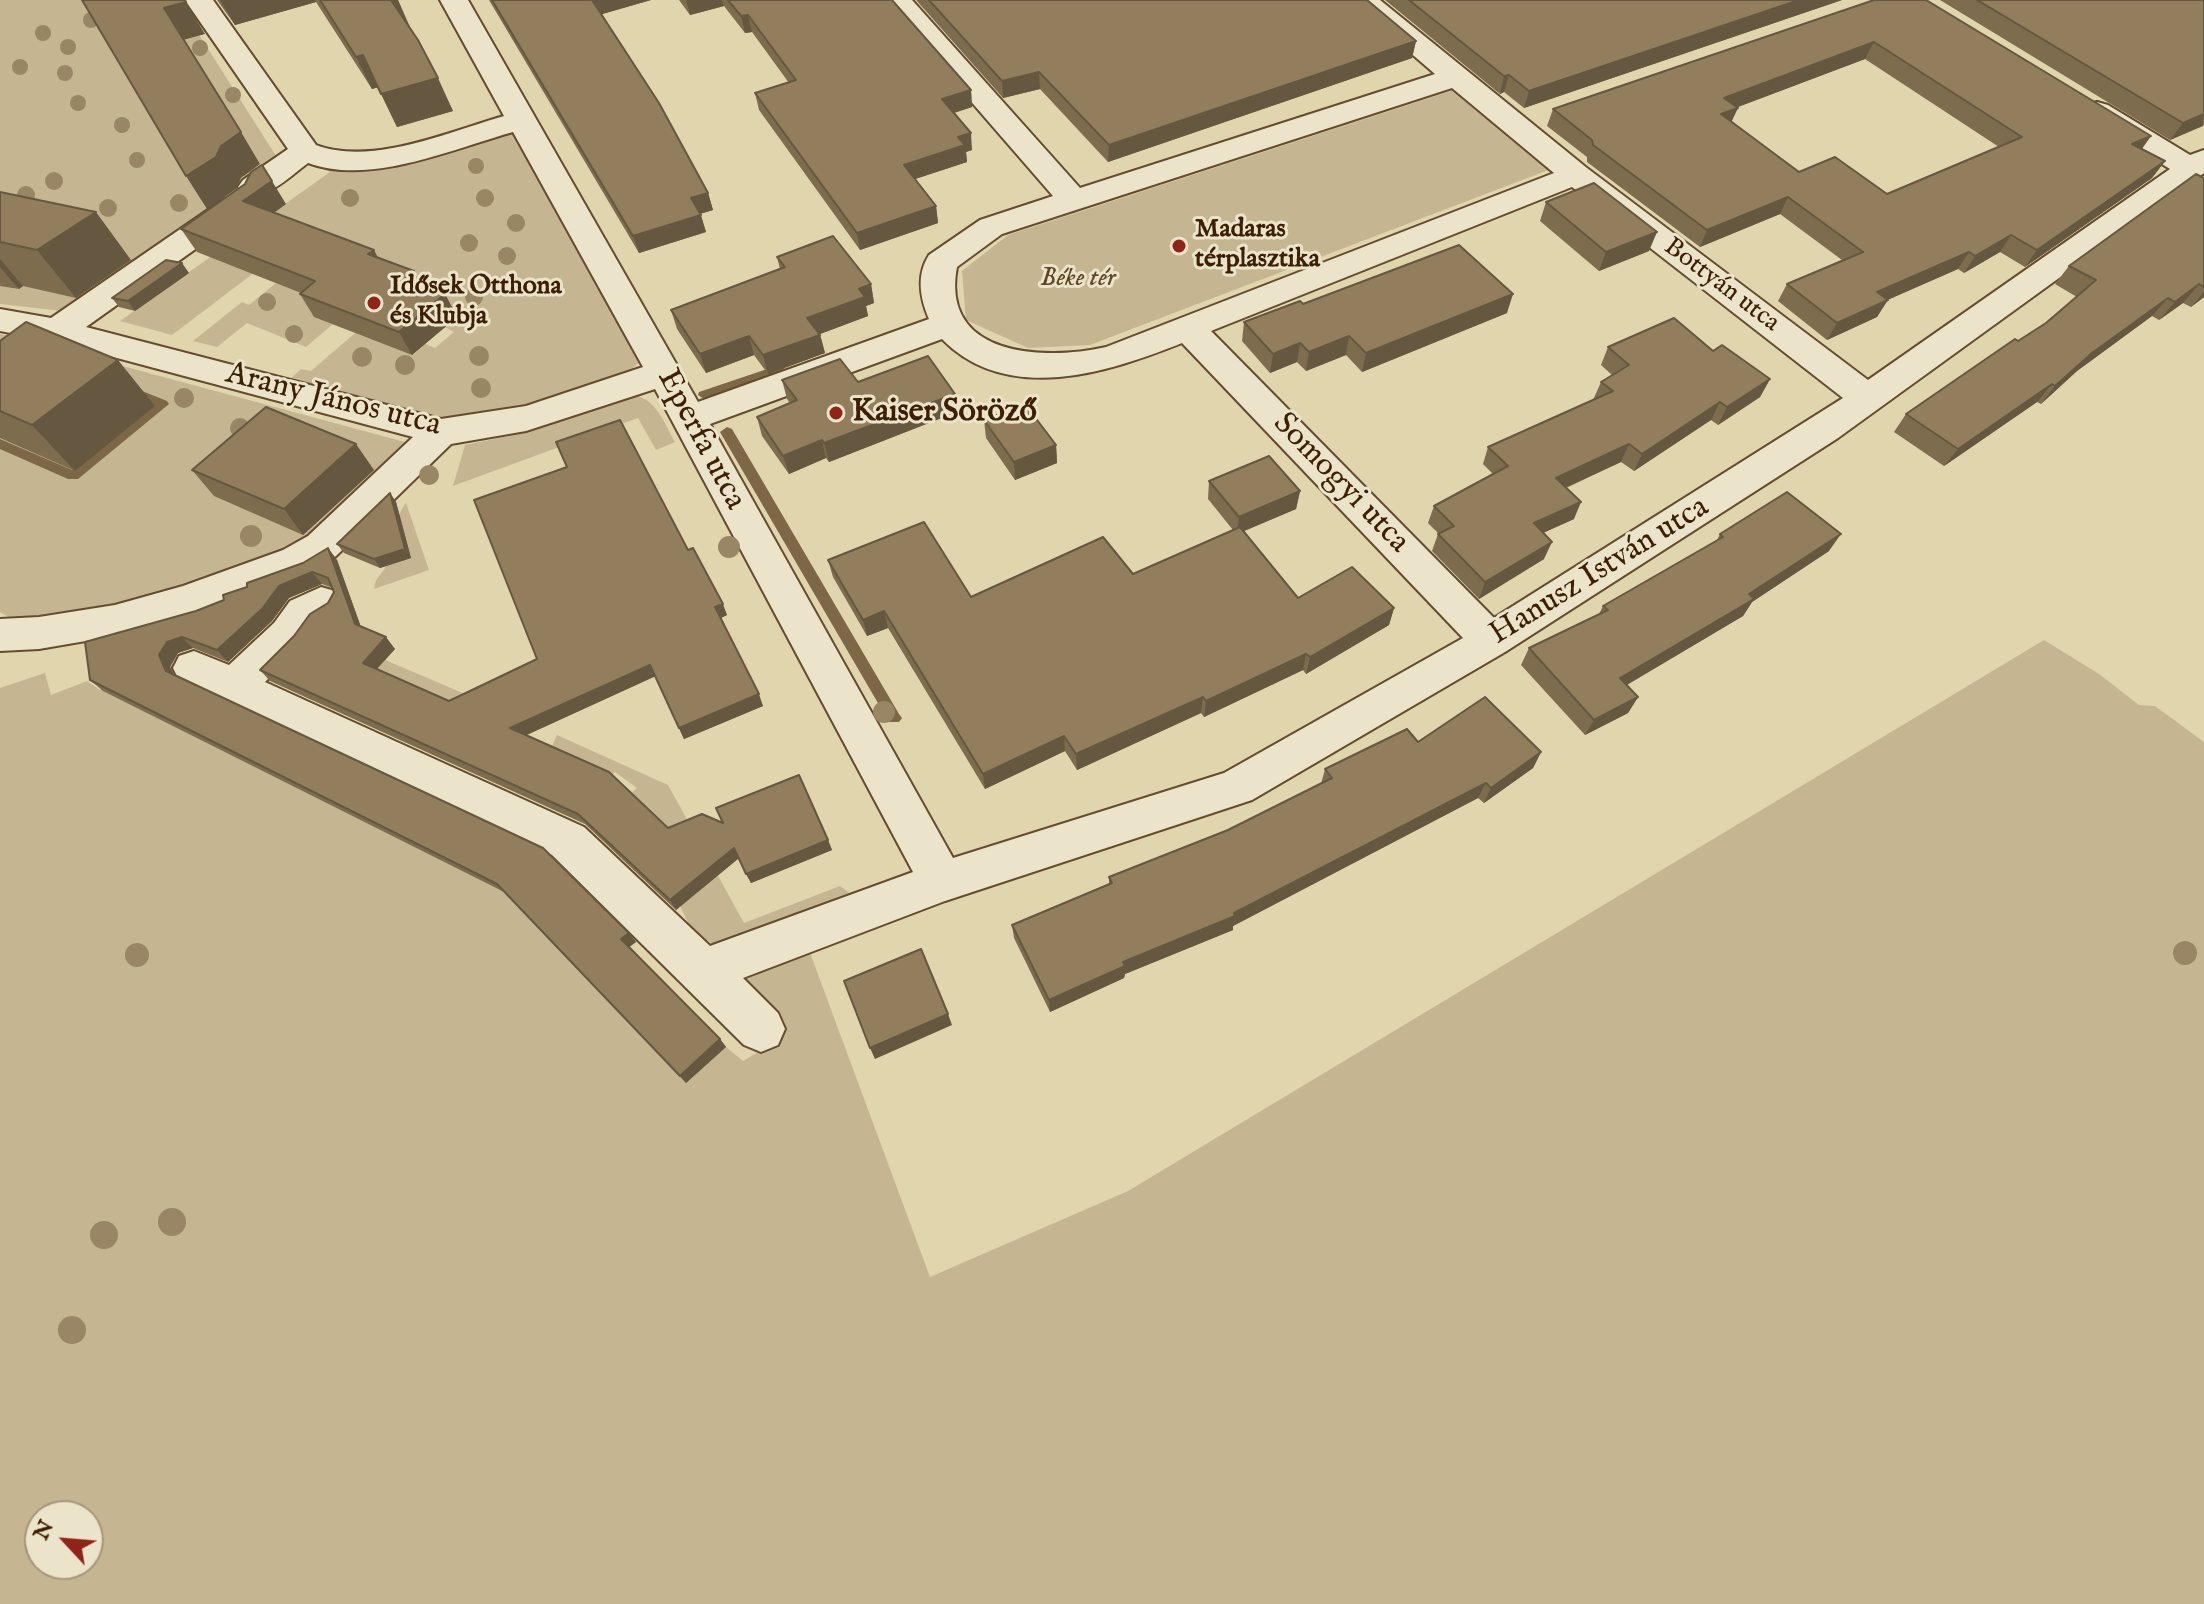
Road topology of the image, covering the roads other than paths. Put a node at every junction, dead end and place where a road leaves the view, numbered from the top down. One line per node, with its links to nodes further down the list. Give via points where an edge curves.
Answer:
1 (199, 0): 10 (street)
2 (454, 0): 8 (street, Eperfa utca)
3 (897, 0): 13 (street)
4 (1363, 0): 5 (street)
5 (1458, 76): 9 (street); 13 (street)
6 (2073, 96): 11 (street)
7 (1545, 113): 9 (street)
8 (523, 120): 10 (street, via 381,160 334,162); 18 (street, Eperfa utca)
9 (1515, 124): 12 (street)
10 (305, 151): 17 (street)
11 (2197, 164): 19 (street, Hanusz István utca)
12 (1576, 175): 16 (street); 19 (street, Bottyán utca)
13 (1074, 200): 15 (street, via 991,227 941,262 937,297)
14 (0, 320): 17 (street, Arany János utca)
15 (947, 325): 16 (street, via 968,346 1016,363 1066,366 1113,357); 20 (street)
16 (1188, 328): 24 (street, Somogyi utca)
17 (57, 331): 21 (street, Arany János utca)
18 (664, 373): 20 (street, Eperfa utca); 21 (street, Arany János utca, via 510,424)
19 (1866, 397): 24 (street, Hanusz István utca, via 1825,429)
20 (687, 419): 27 (street, Eperfa utca)
21 (441, 432): 23 (street, via 322,546 297,561 130,619 57,633)
22 (321, 602): 26 (street, via 304,612)
23 (0, 635)
24 (1491, 641): 27 (street, Hanusz István utca, via 1237,787)
25 (194, 668): 26 (street)
26 (233, 687): 28 (street, via 568,841)
27 (942, 882): 28 (street, Hanusz István utca)
28 (703, 971): 29 (street)
29 (761, 1029)

